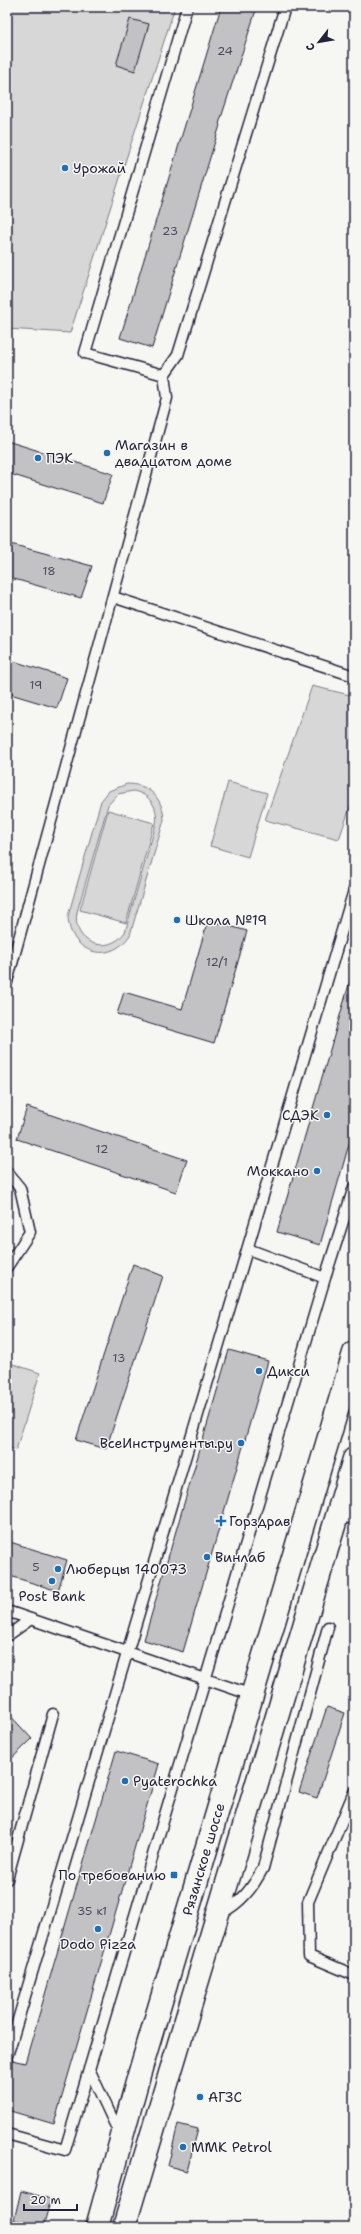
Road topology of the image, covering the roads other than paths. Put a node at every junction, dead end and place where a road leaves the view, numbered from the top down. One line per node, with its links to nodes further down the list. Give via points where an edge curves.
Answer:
1 (186, 7): 3 (lane, via 85,353)
2 (285, 7): 3 (lane, via 178,355)
3 (164, 375): 4 (lane, via 168,398)
4 (113, 597): 5 (lane); 7 (lane)
5 (354, 676)
6 (354, 890): 10 (lane)
7 (7, 982)
8 (7, 1172): 11 (lane, via 20,1188 30,1232)
9 (354, 1187): 12 (lane)
10 (248, 1249): 12 (lane); 20 (lane)
11 (7, 1267)
12 (325, 1278): 21 (lane)
13 (354, 1353): 22 (main road, Рязанское шоссе)
14 (354, 1459): 15 (main road)
15 (346, 1516): 26 (main road)
16 (7, 1611): 17 (lane)
17 (31, 1619): 19 (lane); 20 (lane)
18 (328, 1628): 26 (lane, via 263,1868 252,1889 235,1906)
19 (7, 1636)
20 (126, 1652): 21 (lane); 28 (lane)
21 (206, 1679): 22 (lane); 30 (lane)
22 (252, 1695): 32 (main road, Рязанское шоссе)
23 (53, 1714): 25 (lane)
24 (354, 1792): 27 (lane, via 308,1902 309,1956)
25 (7, 1879)
26 (217, 1916): 34 (main road)
27 (354, 1976)
28 (9, 2040): 29 (lane)
29 (7, 2056)
30 (89, 2069): 31 (lane, via 65,2150); 32 (lane)
31 (7, 2134)
32 (121, 2139): 33 (main road, Рязанское шоссе)
33 (97, 2227)
34 (124, 2227)

